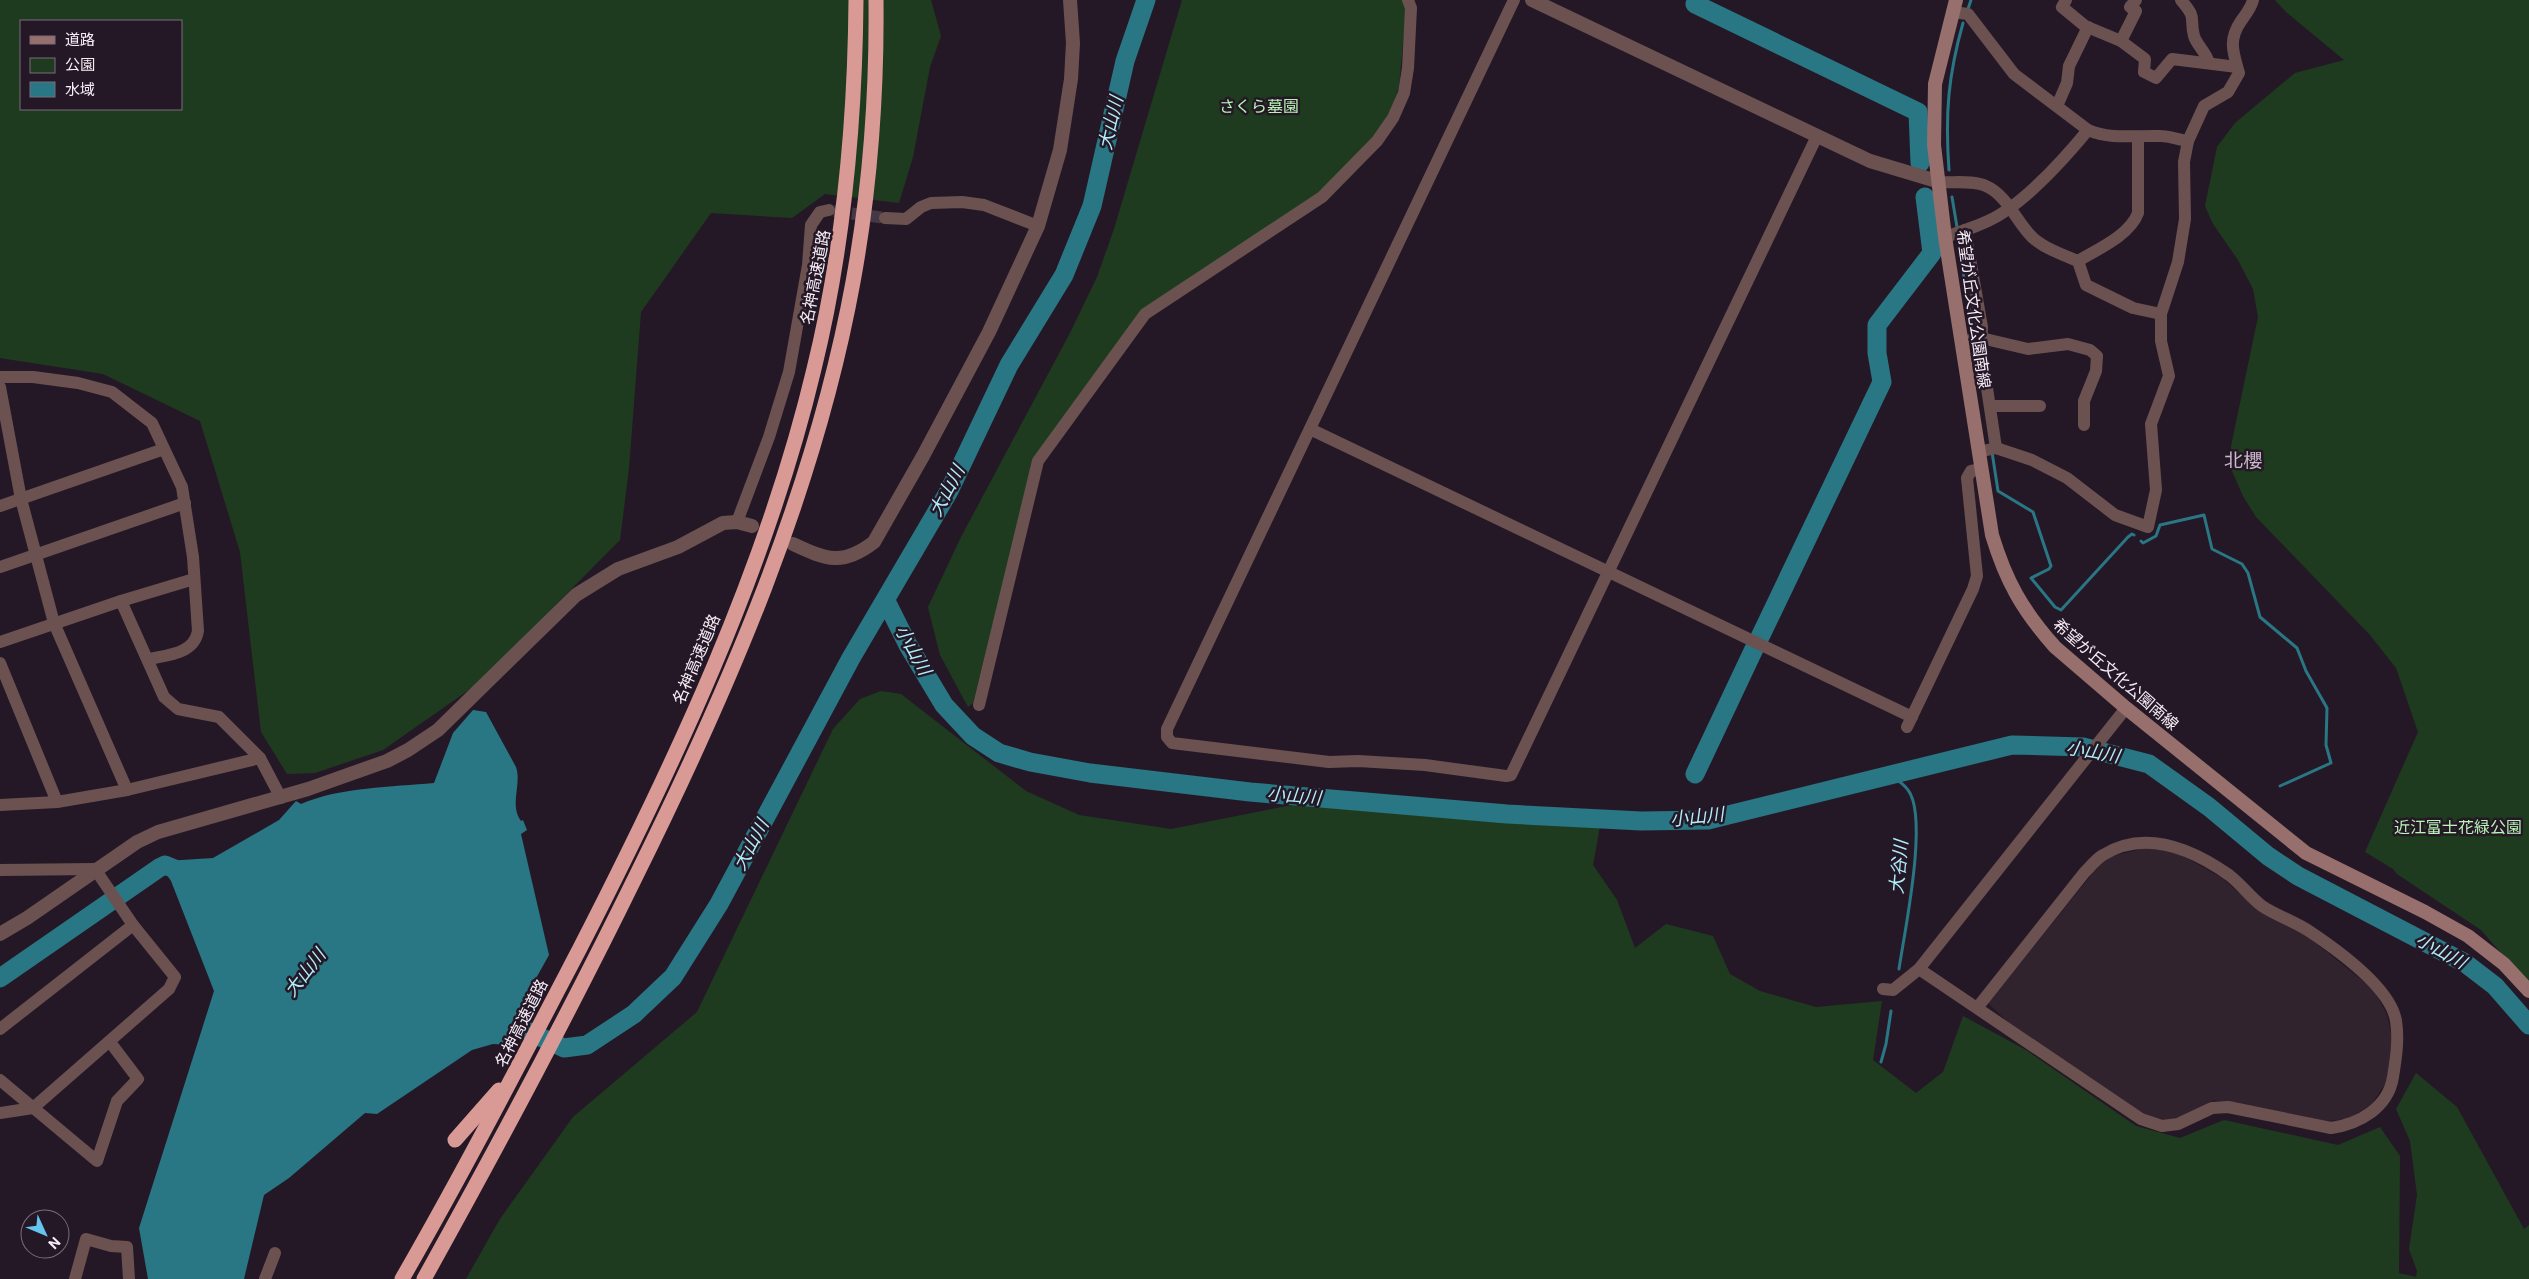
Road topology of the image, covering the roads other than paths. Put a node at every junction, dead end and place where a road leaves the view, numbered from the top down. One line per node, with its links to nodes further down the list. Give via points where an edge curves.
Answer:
1 (856, 0): 74 (highway, 名神高速道路, via 854,118 846,203 834,278 793,447 745,586 676,750)
2 (876, 0): 79 (highway, via 873,119 864,206 832,375 810,452 781,539 728,677 652,843)
3 (1070, 0): 25 (street, via 1071,79 1060,150)
4 (1408, 0): 57 (street, via 1411,8 1404,93 1394,118 1377,142 1322,197 1145,314 1038,461)
5 (1514, 0): 37 (street)
6 (1532, 0): 18 (street)
7 (2066, 0): 12 (street, via 2062,7)
8 (2136, 0): 13 (street, via 2130,7 2136,11)
9 (2181, 0): 14 (street, via 2193,14 2194,37 2206,52)
10 (2252, 0): 15 (street, via 2231,48)
11 (1954, 6): 16 (street, via 1968,14 2014,74); 21 (main road, 希望が丘文化公園南線, via 1935,84 1934,145)
12 (2088, 27): 13 (street); 16 (street, via 2070,66)
13 (2121, 40): 14 (street, via 2144,59 2144,72 2156,78 2172,59)
14 (2209, 63): 15 (street)
15 (2237, 66): 20 (street, via 2239,73 2228,92 2204,106)
16 (2057, 106): 17 (street)
17 (2088, 130): 19 (street, via 2096,134); 22 (street, via 2066,157)
18 (1817, 136): 21 (street, via 1870,161); 50 (street)
19 (2138, 138): 20 (street, via 2162,136); 28 (street, via 2136,220 2113,240)
20 (2188, 141): 29 (street, via 2184,162 2185,219 2178,262)
21 (1940, 182): 22 (street, via 1988,186); 27 (main road, 希望が丘文化公園南線)
22 (2008, 208): 26 (street); 28 (street, via 2033,238)
23 (830, 210): 45 (street, via 820,212 811,225 808,265 789,372 770,437)
24 (885, 218): 25 (street, via 906,219 931,203 962,202 984,205)
25 (1038, 226): 47 (street, via 989,332 874,542 862,551 834,559 822,558)
26 (1965, 230): 27 (street); 30 (street)
27 (1945, 237): 31 (main road, 希望が丘文化公園南線)
28 (2078, 261): 29 (street, via 2086,285 2133,308)
29 (2161, 314): 38 (street, via 2161,341 2169,376 2151,424 2156,490 2148,527 2115,515 2049,468)
30 (1982, 338): 31 (street); 34 (street); 36 (street, via 2028,349 2068,344 2090,350 2097,356 2096,371 2084,401)
31 (1961, 342): 40 (main road, 希望が丘文化公園南線)
32 (0, 376): 39 (street, via 33,376 112,392 152,423)
33 (0, 387): 42 (street)
34 (1990, 406): 35 (street); 38 (street)
35 (2040, 406)
36 (2084, 426)
37 (1310, 429): 50 (street); 50 (street, via 1167,729 1166,737 1172,743 1329,762 1425,765 1511,775)
38 (1996, 448): 40 (street)
39 (164, 449): 42 (street); 43 (street, via 182,487)
40 (1978, 452): 41 (main road, 希望が丘文化公園南線)
41 (1981, 470): 50 (street, via 1971,471 1967,478 1978,576 1910,722); 58 (main road, 希望が丘文化公園南線, via 1992,535 2002,569 2014,594 2054,646)
42 (21, 499): 44 (street); 48 (street)
43 (185, 503): 48 (street); 51 (street)
44 (0, 506)
45 (738, 522): 46 (street); 61 (street, via 723,523 678,546 618,569 589,586 560,610 438,730 408,750 387,761)
46 (752, 526)
47 (793, 544)
48 (36, 555): 49 (street); 53 (street)
49 (0, 567)
50 (1608, 572)
51 (194, 579): 52 (street); 55 (street, via 196,639 184,651)
52 (121, 601): 53 (street); 55 (street)
53 (54, 623): 54 (street); 60 (street)
54 (0, 642)
55 (149, 659): 59 (street, via 164,697 178,709 219,717)
56 (0, 663): 62 (street)
57 (979, 705)
58 (2126, 708): 68 (street); 70 (main road, 希望が丘文化公園南線, via 2306,853 2468,936 2504,964)
59 (260, 758): 60 (street); 61 (street)
60 (127, 790): 62 (street)
61 (281, 798): 65 (street, via 158,832)
62 (58, 802): 63 (street)
63 (0, 805)
64 (0, 870): 65 (street)
65 (95, 870): 66 (street); 67 (street)
66 (133, 925): 72 (street); 73 (street, via 175,977 169,990)
67 (0, 934)
68 (1919, 968): 69 (street, via 1893,990); 71 (street)
69 (1883, 989)
70 (2529, 991)
71 (1976, 1008): 71 (street, via 2141,1119 2162,1126 2178,1124 2212,1108 2228,1107 2331,1128 2348,1125 2375,1110 2386,1098 2392,1084 2398,1038 2396,1018 2376,983 2308,931 2260,905 2216,867 2182,848 2155,842 2129,844 2102,855)
72 (0, 1029)
73 (110, 1042): 76 (street); 76 (street, via 138,1079 118,1101 97,1161)
74 (526, 1053): 78 (highway); 84 (highway, 名神高速道路)
75 (0, 1080): 76 (street)
76 (33, 1108): 77 (street)
77 (0, 1113)
78 (456, 1140)
79 (493, 1154): 85 (highway); 86 (highway)
80 (275, 1253): 83 (street)
81 (75, 1279): 82 (street, via 86,1239 127,1247)
82 (129, 1279)
83 (265, 1279)
84 (402, 1279)
85 (424, 1279)
86 (434, 1279)

